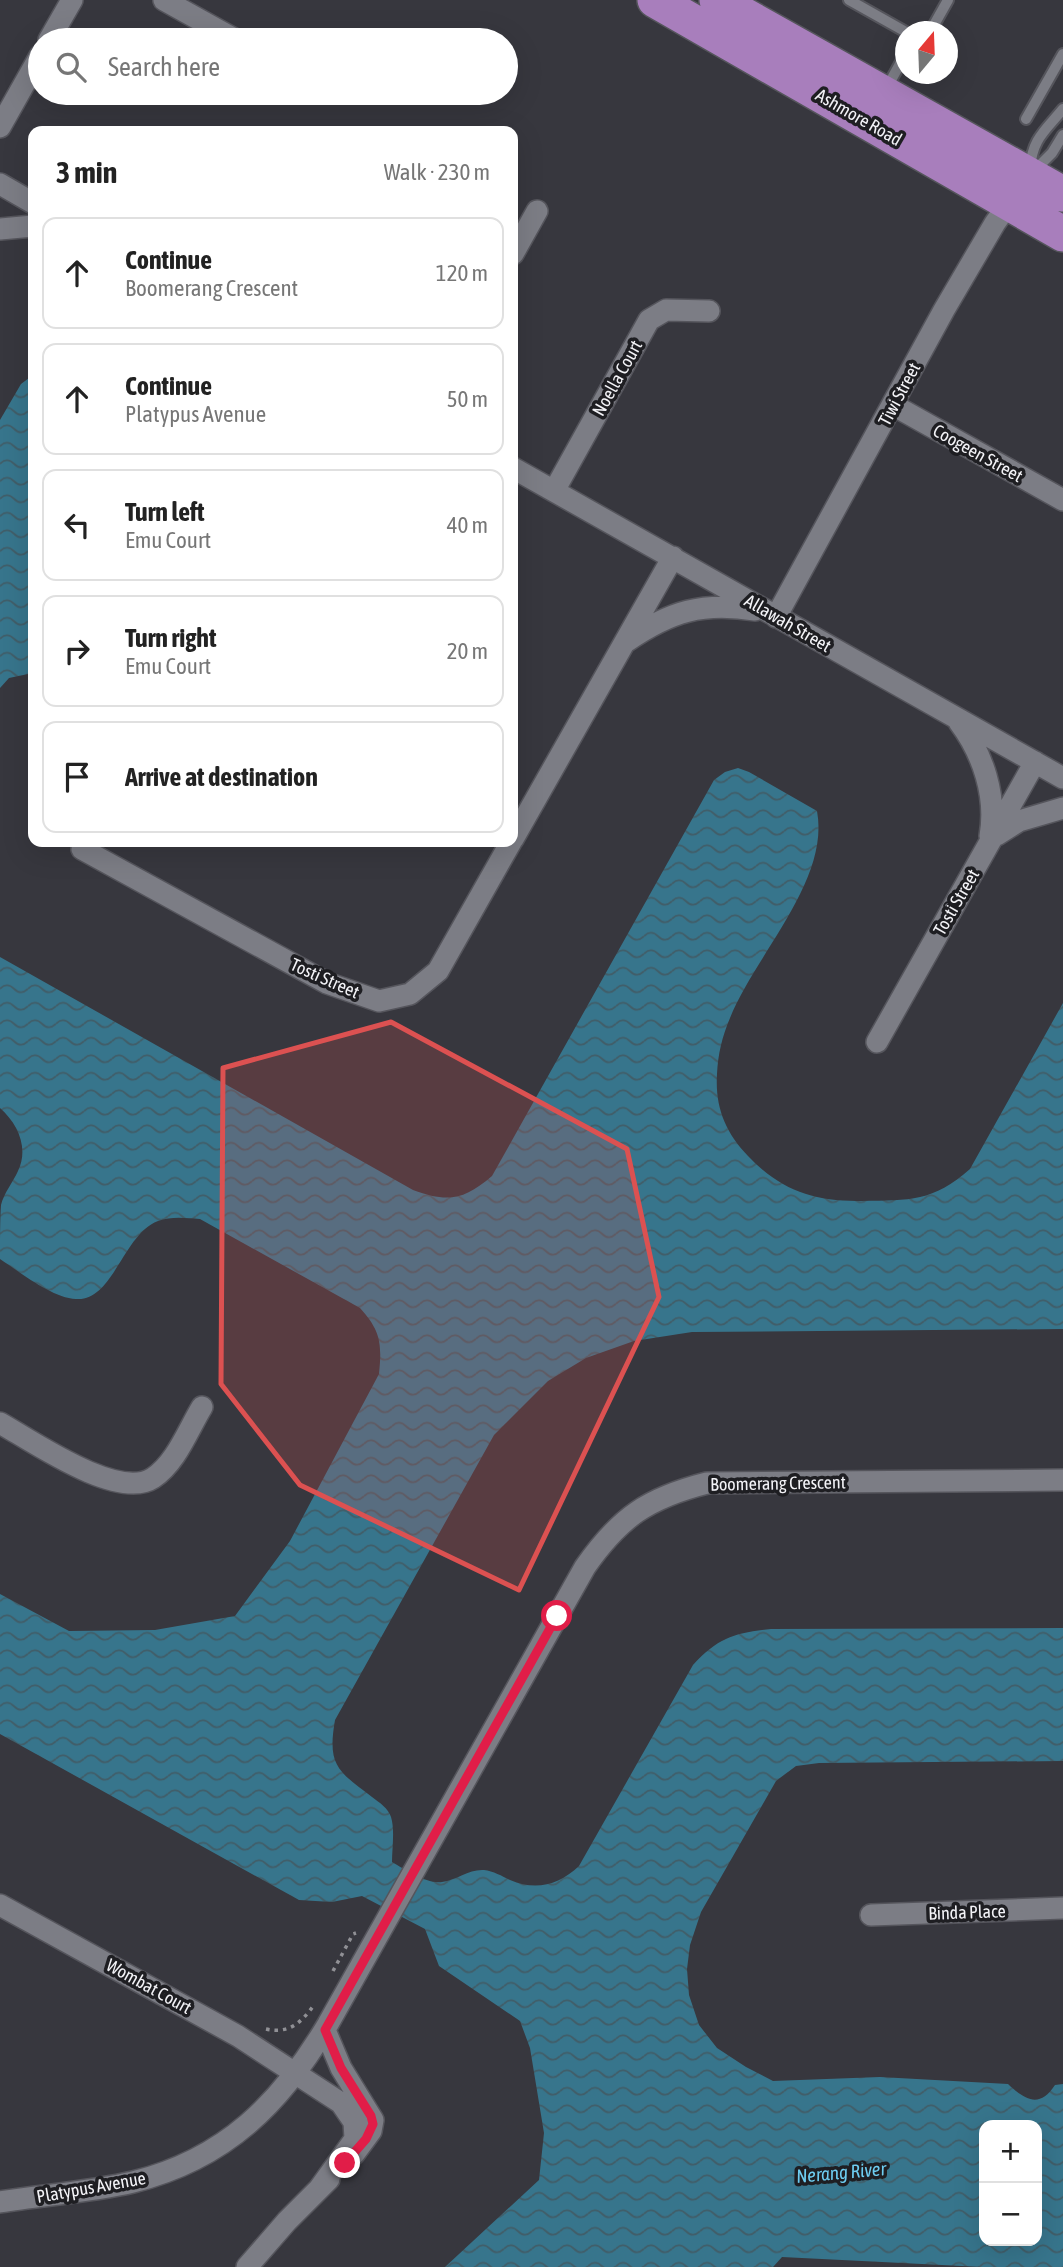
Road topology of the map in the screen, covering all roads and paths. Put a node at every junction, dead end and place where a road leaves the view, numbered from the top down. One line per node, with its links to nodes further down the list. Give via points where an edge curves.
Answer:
1 (72, 0): 9 (street)
2 (164, 0): 10 (street)
3 (655, 0): 23 (main road, Ashmore Road)
4 (717, 0): 14 (main road, Ashmore Road)
5 (849, 0): 8 (lane)
6 (948, 0): 7 (lane)
7 (936, 21)
8 (895, 26)
9 (56, 28)
10 (214, 28)
11 (1063, 54): 16 (lane)
12 (895, 73): 14 (lane)
13 (28, 77): 17 (street)
14 (884, 93): 19 (main road, Ashmore Road)
15 (1063, 109): 19 (lane, via 1031,151)
16 (1027, 119)
17 (0, 127)
18 (1063, 135): 19 (lane)
19 (1029, 175): 21 (main road, Ashmore Road); 23 (street, Tiwi Street)
20 (0, 184): 22 (street)
21 (1063, 194)
22 (28, 200)
23 (1009, 204): 27 (main road, Ashmore Road); 30 (street, Tiwi Street)
24 (537, 211): 28 (street)
25 (28, 226): 26 (street)
26 (0, 229)
27 (1063, 234)
28 (518, 245)
29 (709, 311): 32 (street, Noella Court, via 666,310 649,320)
30 (893, 405): 33 (street, Coogeen Street); 35 (street, Tiwi Street)
31 (518, 471): 32 (street, Allawah Street)
32 (554, 491): 34 (street, Allawah Street)
33 (1063, 500)
34 (673, 557): 35 (street, Allawah Street); 36 (street, Tosti Street)
35 (772, 614): 36 (street, via 724,606 689,610); 37 (street, Allawah Street)
36 (625, 642): 41 (street, Tosti Street)
37 (956, 718): 38 (street, Allawah Street); 42 (street, via 988,781 992,806)
38 (1035, 762): 39 (street, Allawah Street); 42 (street, Tosti Street)
39 (1063, 778)
40 (1063, 808): 42 (street, via 1013,824)
41 (518, 830)
42 (989, 845): 45 (street, Tosti Street)
43 (509, 847): 44 (street, Tosti Street, via 438,971 410,994 379,1001 327,983)
44 (82, 849)
45 (877, 1042)
46 (202, 1407): 47 (street, via 170,1462 139,1484 90,1473)
47 (0, 1423)
48 (1063, 1480): 51 (street, Boomerang Crescent, via 707,1483 655,1499 604,1540 585,1567)
49 (0, 1905): 58 (street, Wombat Court, via 238,2036)
50 (1063, 1908): 52 (street, Binda Place)
51 (389, 1913): 57 (street, Platypus Avenue)
52 (871, 1915)
53 (362, 1930): 54 (path, via 353,1934)
54 (328, 1980)
55 (315, 2004): 56 (path, via 293,2028)
56 (264, 2029)
57 (325, 2030): 58 (street, Platypus Avenue); 59 (street, via 373,2124 355,2153)
58 (295, 2074): 59 (street, Wombat Court, via 341,2103 356,2126 355,2139); 60 (street, Platypus Avenue, via 248,2126 200,2158 131,2182)
59 (319, 2189): 63 (street)
60 (29, 2197): 61 (street, Platypus Avenue); 62 (street)
61 (0, 2202)
62 (0, 2209)
63 (247, 2267)

